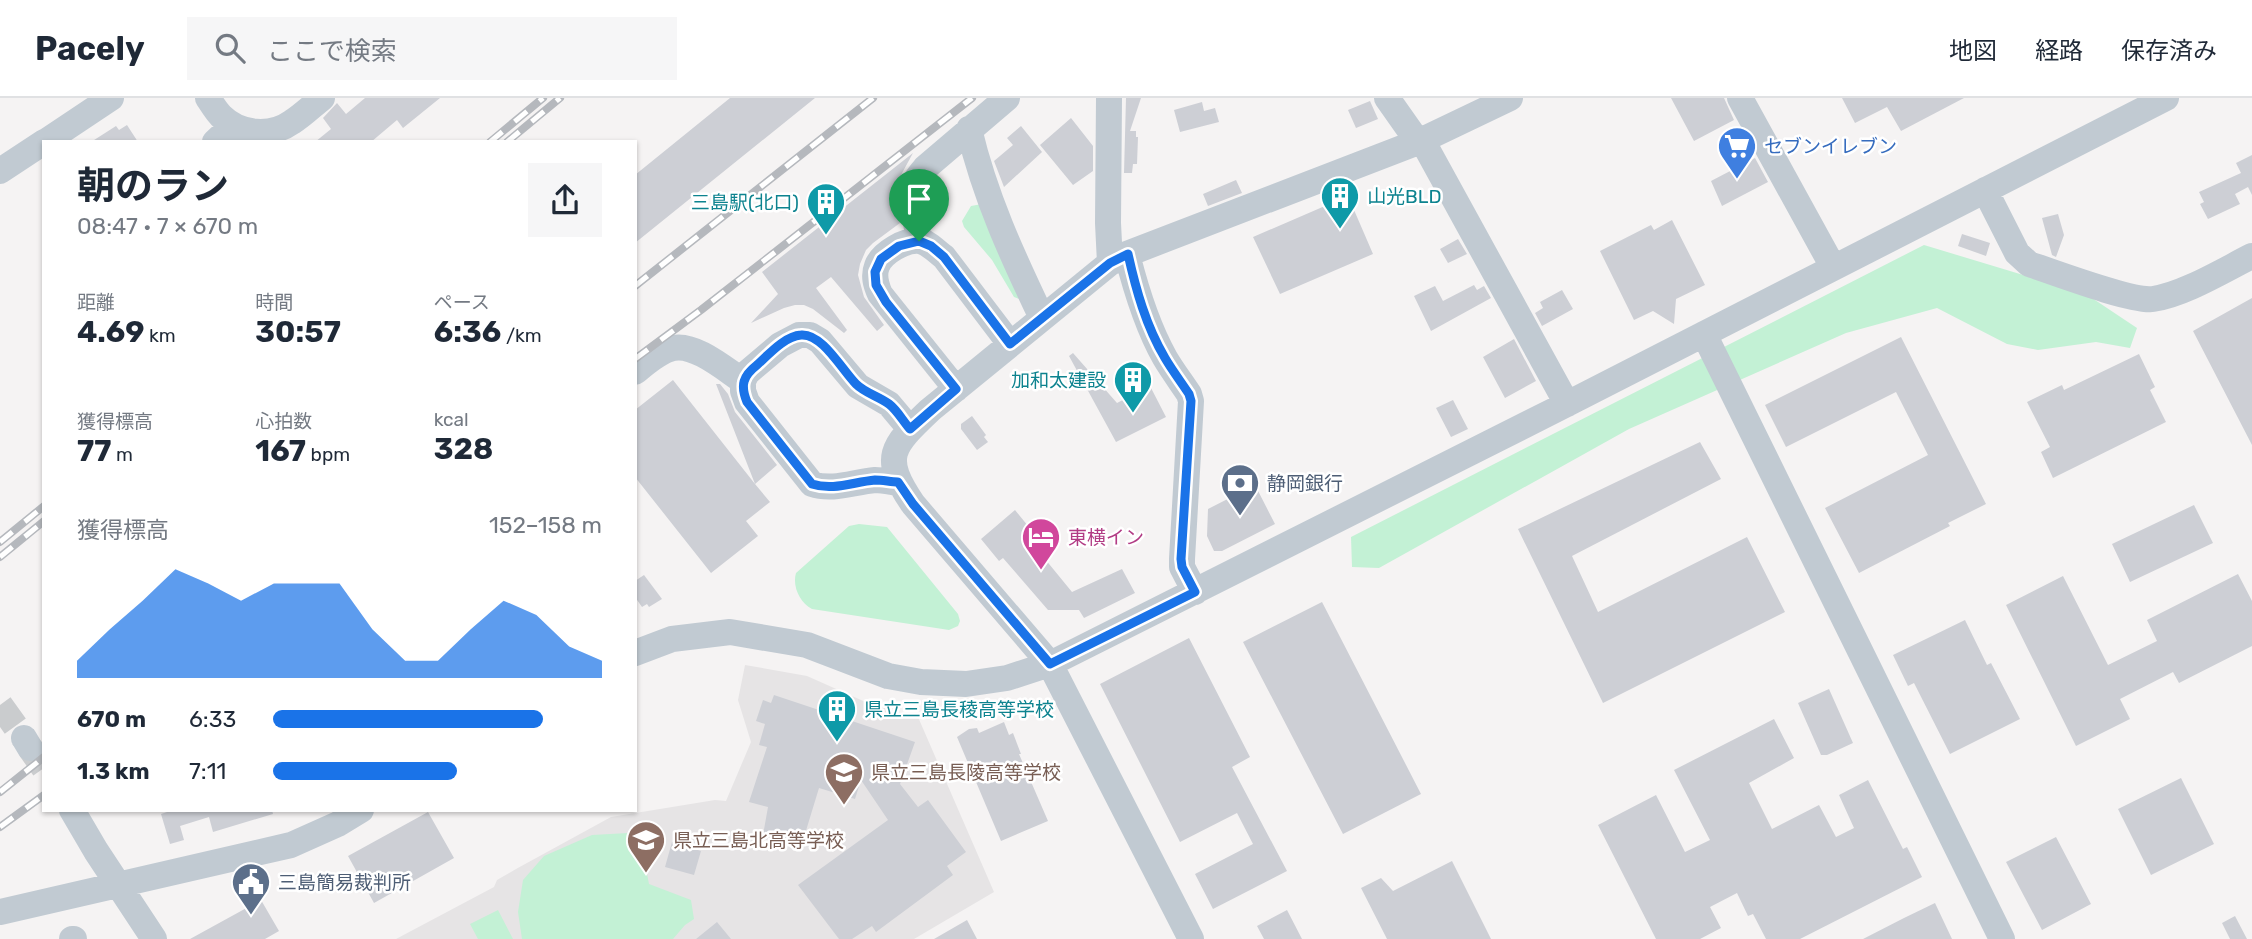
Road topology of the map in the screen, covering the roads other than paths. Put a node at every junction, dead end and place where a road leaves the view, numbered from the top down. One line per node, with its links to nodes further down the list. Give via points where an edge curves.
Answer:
1 (111, 98): 12 (street)
2 (208, 98): 11 (street, via 221,116)
3 (322, 98): 11 (street, via 274,131)
4 (1007, 98): 10 (street)
5 (1108, 98): 19 (street, via 1108,223)
6 (1387, 98): 13 (street)
7 (1510, 98): 13 (street)
8 (1741, 98): 20 (street)
9 (2166, 98): 16 (street)
10 (969, 129): 17 (street, via 915,182); 21 (street, via 996,219)
11 (224, 133)
12 (47, 140)
13 (1420, 141): 19 (street); 27 (street)
14 (42, 143): 15 (street)
15 (1, 169)
16 (1984, 190): 18 (street, via 2017,253 2029,264 2124,295 2150,300 2171,295); 20 (street)
17 (919, 241): 23 (street, via 944,257); 26 (street, via 899,246 881,259 876,285)
18 (2252, 256)
19 (1119, 259): 21 (street); 30 (street, via 1165,358 1191,401 1181,559)
20 (1833, 267): 22 (street)
21 (1042, 318): 23 (street)
22 (1704, 334): 27 (street); 39 (street)
23 (1010, 344): 26 (street)
24 (637, 371): 25 (street, via 661,353 686,348)
25 (743, 382): 28 (street, via 747,373 780,345 810,335 858,386 889,404); 29 (street, via 747,402 812,484 821,488 877,480)
26 (956, 389): 28 (street)
27 (1567, 404): 30 (street)
28 (910, 429): 29 (street, via 893,455)
29 (898, 482): 32 (street)
30 (1195, 592): 32 (street)
31 (637, 652): 32 (street, via 672,639 730,632 807,645 888,676 921,682 966,684 1007,678)
32 (1050, 664): 38 (street)
33 (73, 812): 35 (street)
34 (354, 812): 35 (street, via 291,845)
35 (120, 886): 36 (street); 37 (street)
36 (0, 912)
37 (148, 937)
38 (1191, 939)
39 (2002, 939)

